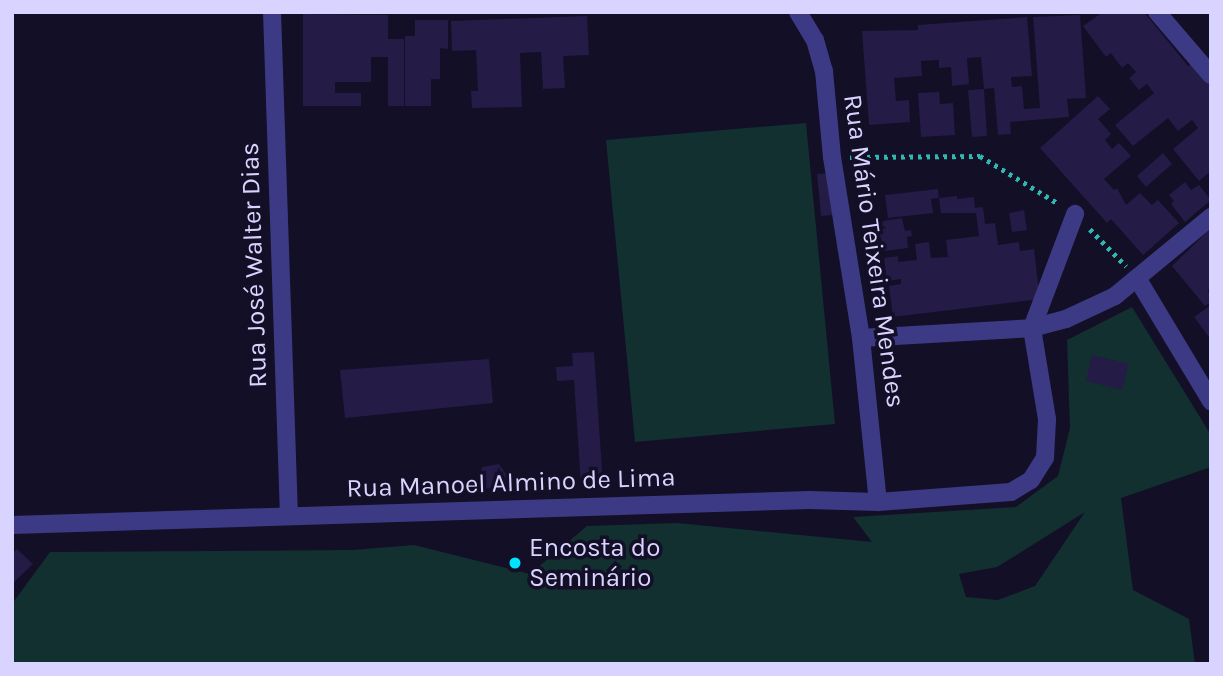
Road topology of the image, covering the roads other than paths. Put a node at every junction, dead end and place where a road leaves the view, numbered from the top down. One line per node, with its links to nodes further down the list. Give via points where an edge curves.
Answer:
1 (272, 12): 12 (street, Rua José Walter Dias)
2 (798, 12): 9 (street, Rua Mário Teixeira Mendes, via 820,54)
3 (1157, 12): 4 (street)
4 (1211, 75)
5 (1075, 214): 8 (street)
6 (1211, 217): 7 (street)
7 (1137, 278): 8 (street, via 1092,309); 10 (street)
8 (1031, 328): 9 (street); 11 (street, Rua Manoel Almino de Lima, via 1047,419 1045,458 1031,480 1011,492)
9 (861, 338): 11 (street, Rua Mário Teixeira Mendes)
10 (1211, 401)
11 (878, 502): 12 (street, Rua Manoel Almino de Lima, via 810,500)
12 (289, 516): 13 (street, Rua Manoel Almino de Lima)
13 (12, 526)

